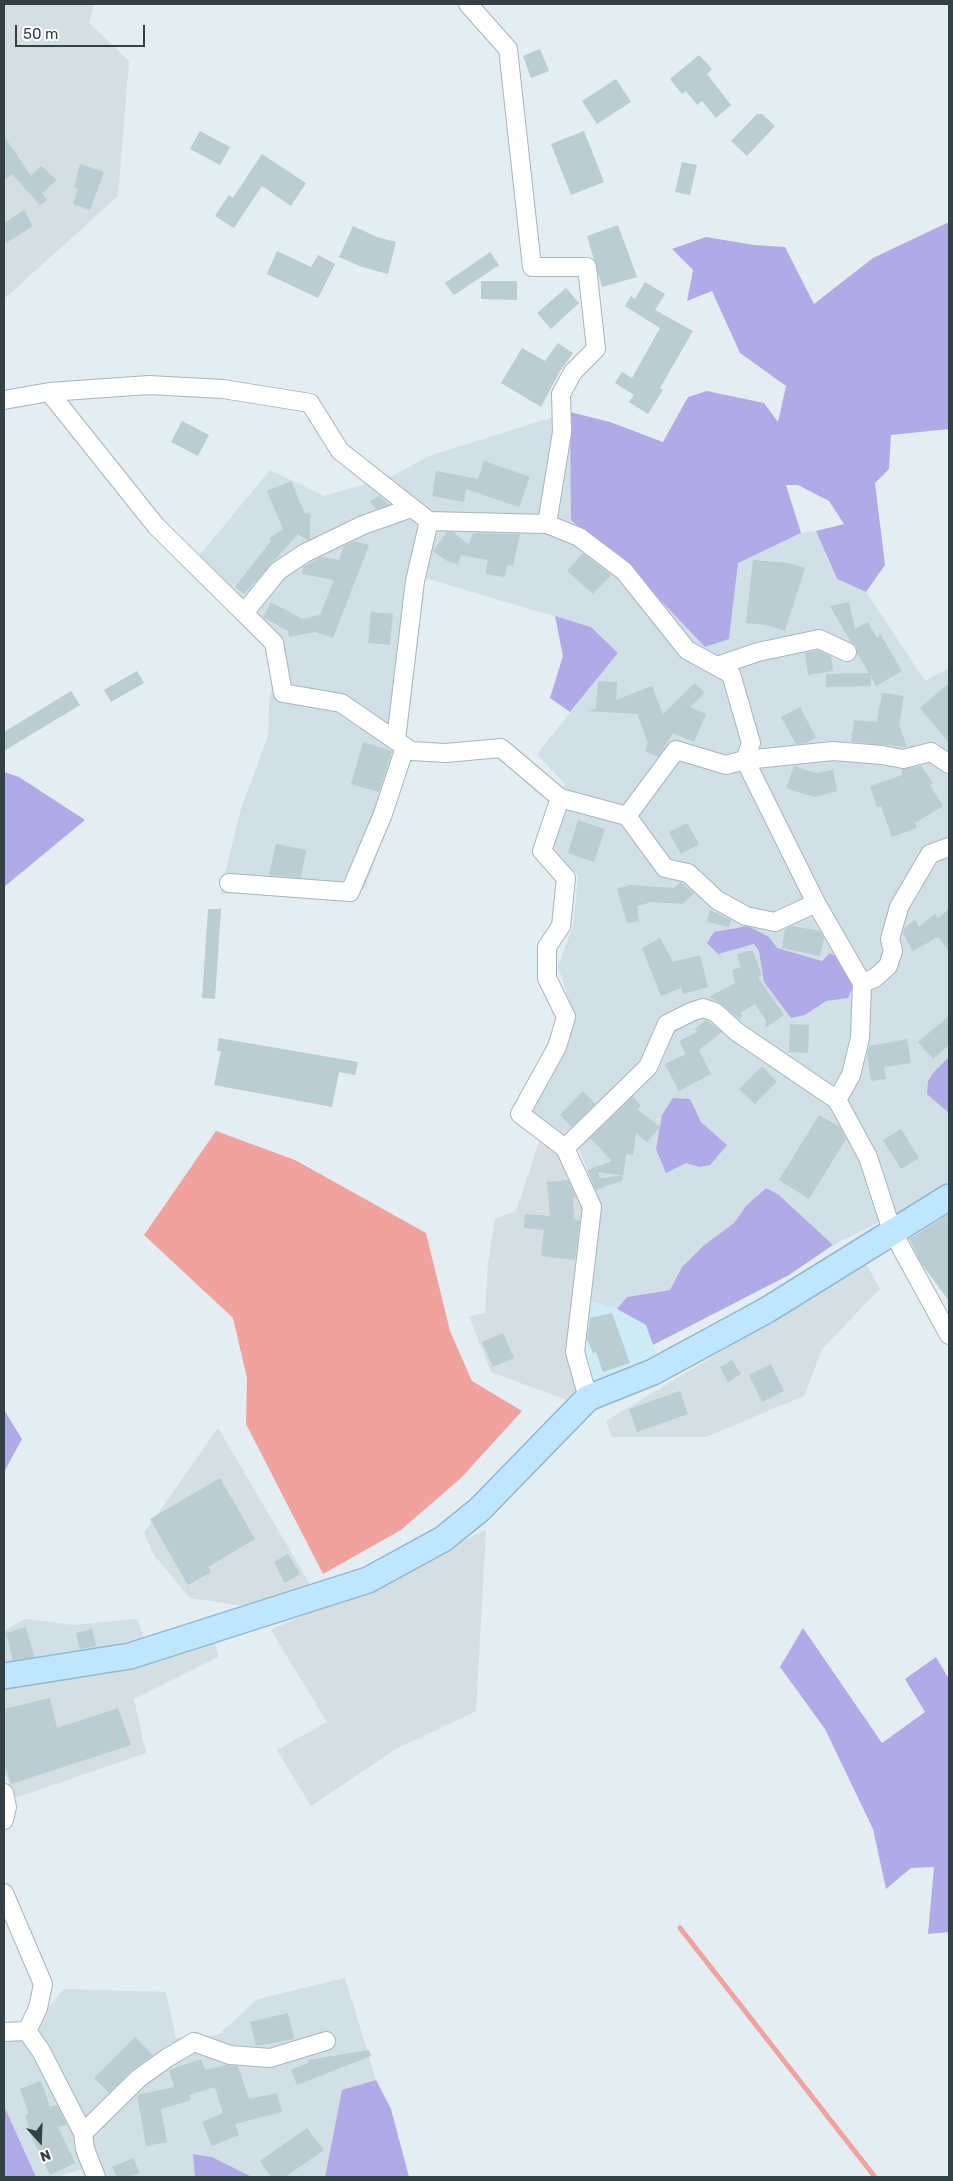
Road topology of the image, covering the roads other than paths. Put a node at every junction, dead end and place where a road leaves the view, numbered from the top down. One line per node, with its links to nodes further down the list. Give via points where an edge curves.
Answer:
1 (468, 4): 6 (street, via 508,50 532,267 587,267 596,349 573,372 561,394 562,432)
2 (49, 392): 3 (street); 4 (street, via 148,385 223,390 310,403 340,451); 7 (street, via 156,526)
3 (4, 400)
4 (411, 508): 5 (street); 7 (street, via 363,525 305,553 278,571)
5 (429, 521): 6 (street); 10 (street, via 415,580)
6 (547, 524): 9 (street, via 579,537 624,571 687,650)
7 (244, 613): 10 (street, via 274,643 283,693 341,703)
8 (847, 652): 9 (street, via 819,639 758,652)
9 (717, 666): 11 (street, via 731,674 751,743)
10 (401, 743): 13 (street, via 411,751 446,753 501,748); 16 (street, via 383,814 350,892)
11 (745, 760): 12 (street, via 833,752 903,759 931,752); 14 (street, via 726,765 676,750); 17 (street)
12 (949, 764)
13 (560, 798): 14 (street); 20 (street, via 542,851 566,878 561,926 547,947 547,978 566,1017 557,1046 520,1114)
14 (627, 816): 17 (street, via 665,868 688,873 717,900 746,916 775,922)
15 (949, 847): 18 (street, via 930,854 899,907 890,939 893,951 888,966 876,978)
16 (229, 883)
17 (816, 903): 18 (street)
18 (862, 983): 19 (street, via 860,1038 850,1075)
19 (837, 1100): 20 (street, via 737,1032 715,1012 703,1008 667,1024 648,1067); 22 (street, via 868,1157)
20 (565, 1148): 24 (street, via 592,1207 575,1352)
21 (949, 1197): 22 (street)
22 (892, 1231): 23 (street); 24 (street, via 758,1315 653,1372)
23 (949, 1334)
24 (588, 1398): 25 (street, via 479,1510 443,1539 368,1580 130,1656)
25 (4, 1676)
26 (4, 1793): 27 (street, via 7,1807)
27 (4, 1820)
28 (4, 1894): 29 (street, via 43,1984 38,2008)
29 (27, 2031): 30 (street); 32 (street, via 41,2051)
30 (4, 2032)
31 (326, 2041): 32 (street, via 270,2058 230,2055 194,2042 139,2078)
32 (83, 2133): 33 (street, via 85,2149)
33 (96, 2177)

